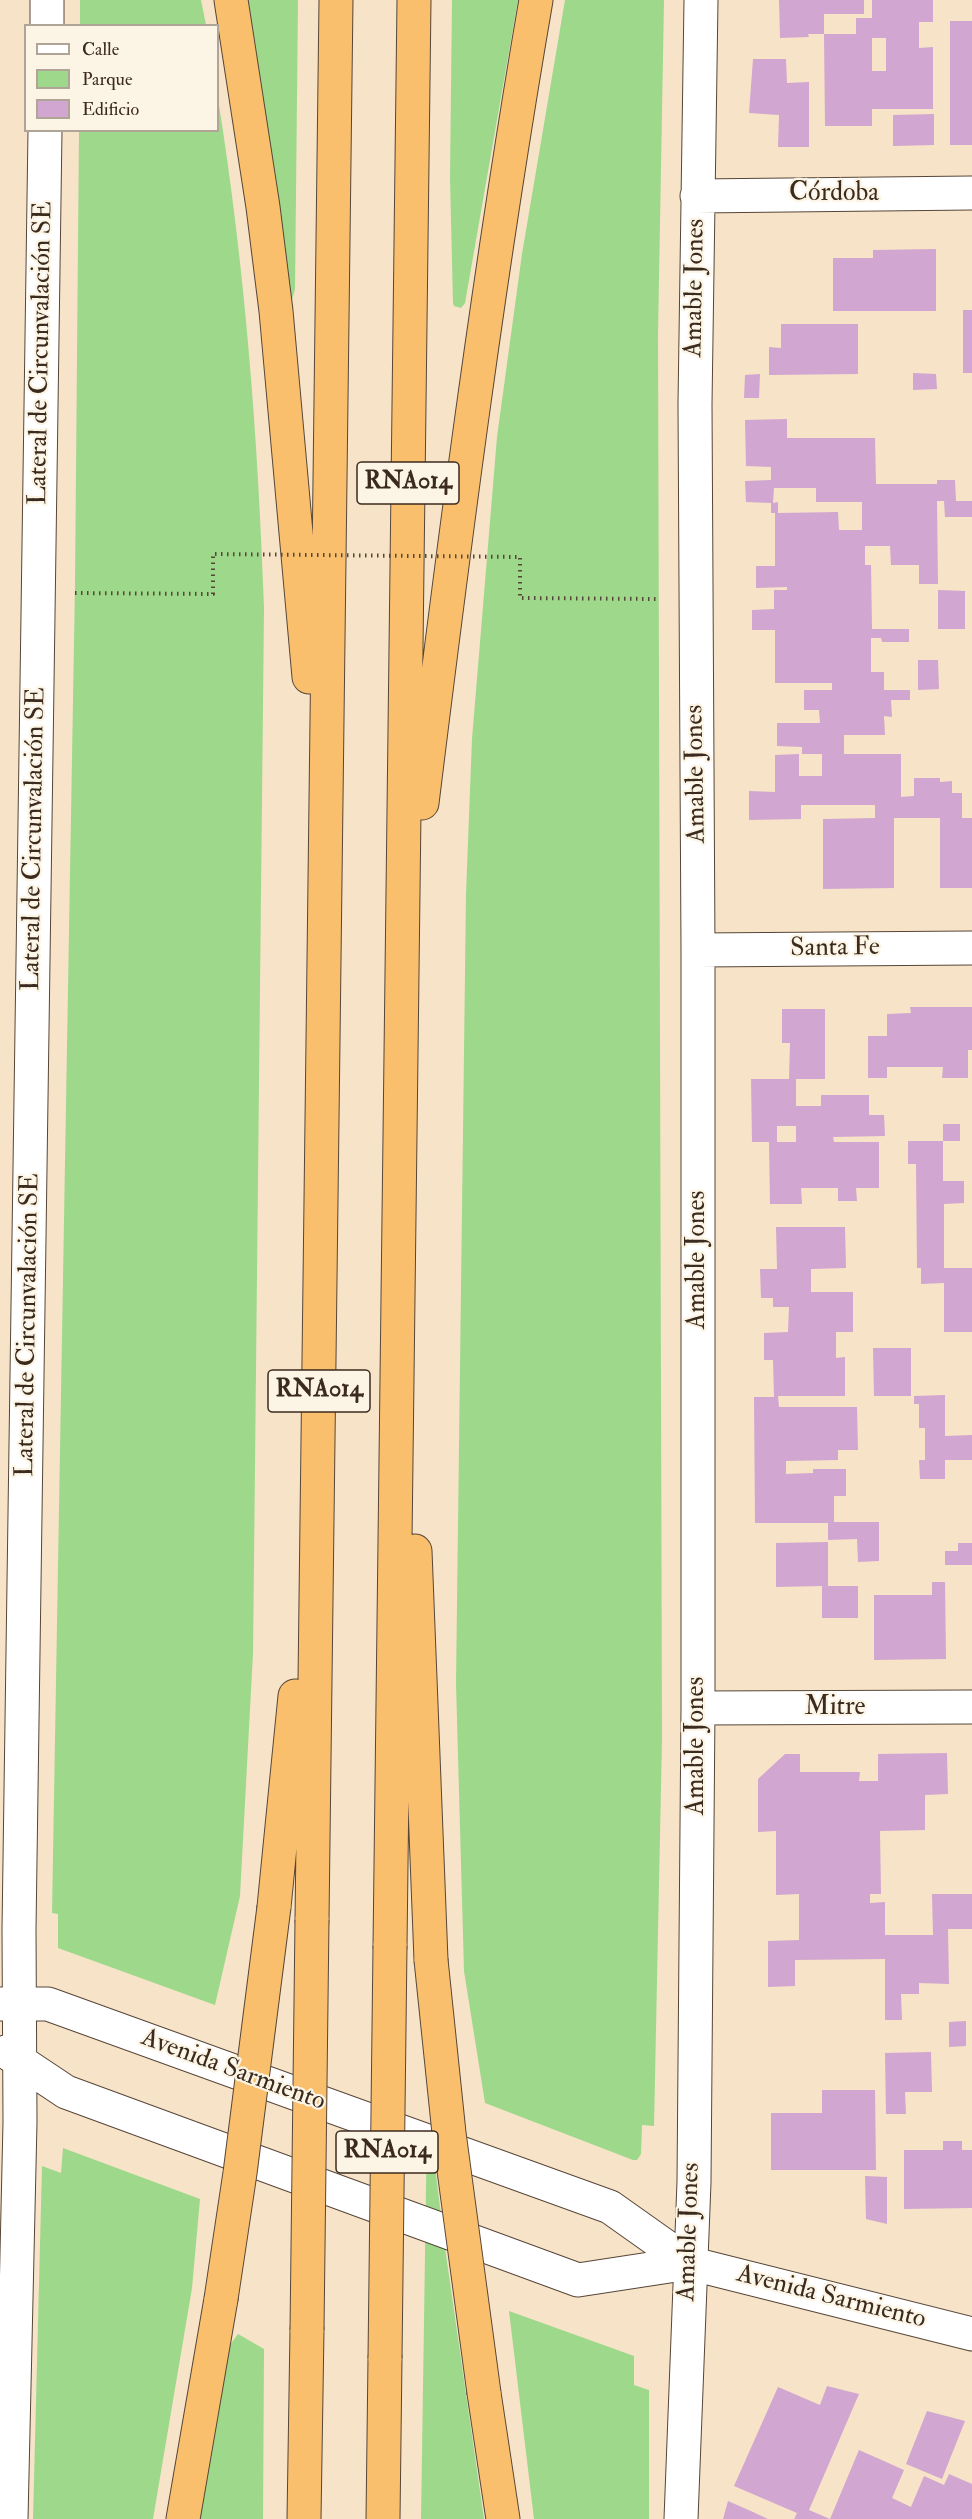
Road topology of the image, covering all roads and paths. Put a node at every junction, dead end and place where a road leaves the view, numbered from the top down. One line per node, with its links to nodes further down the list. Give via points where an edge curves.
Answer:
1 (47, 0): 7 (street)
2 (231, 0): 13 (highway, via 276,311)
3 (336, 0): 13 (highway, RNA014)
4 (414, 0): 16 (highway, RNA014)
5 (536, 0): 16 (highway, via 468,436)
6 (701, 0): 10 (street, Amable Jones)
7 (47, 24)
8 (45, 132): 21 (street, Lateral de Circunvalación SE)
9 (972, 193): 10 (street, Córdoba)
10 (697, 196): 15 (street, Amable Jones, via 694,416)
11 (75, 593): 12 (path, bridge, via 213,594 213,554 520,557 520,598)
12 (659, 599)
13 (325, 863): 18 (highway, RNA014)
14 (972, 948): 15 (street, Santa Fe)
15 (698, 950): 20 (street, Amable Jones)
16 (402, 966): 17 (highway, RNA014)
17 (399, 1155): 28 (highway, RNA014, bridge); 29 (highway, bridge, via 431,1960 448,2133)
18 (316, 1491): 26 (highway, bridge, via 274,1907 240,2173); 27 (highway, RNA014, bridge)
19 (972, 1707): 20 (street, Mitre)
20 (698, 1708): 23 (street, Amable Jones)
21 (10, 2003): 22 (street, Lateral de Circunvalación SE); 23 (street, Avenida Sarmiento, via 48,2004 610,2207)
22 (9, 2055): 23 (street, Avenida Sarmiento, via 66,2092 578,2280); 25 (street, Lateral de Circunvalación SE, via 20,2122)
23 (690, 2263): 24 (street, Avenida Sarmiento); 30 (street, Amable Jones)
24 (972, 2334)
25 (10, 2519)
26 (183, 2519)
27 (304, 2519)
28 (383, 2519)
29 (503, 2519)
30 (681, 2519)

